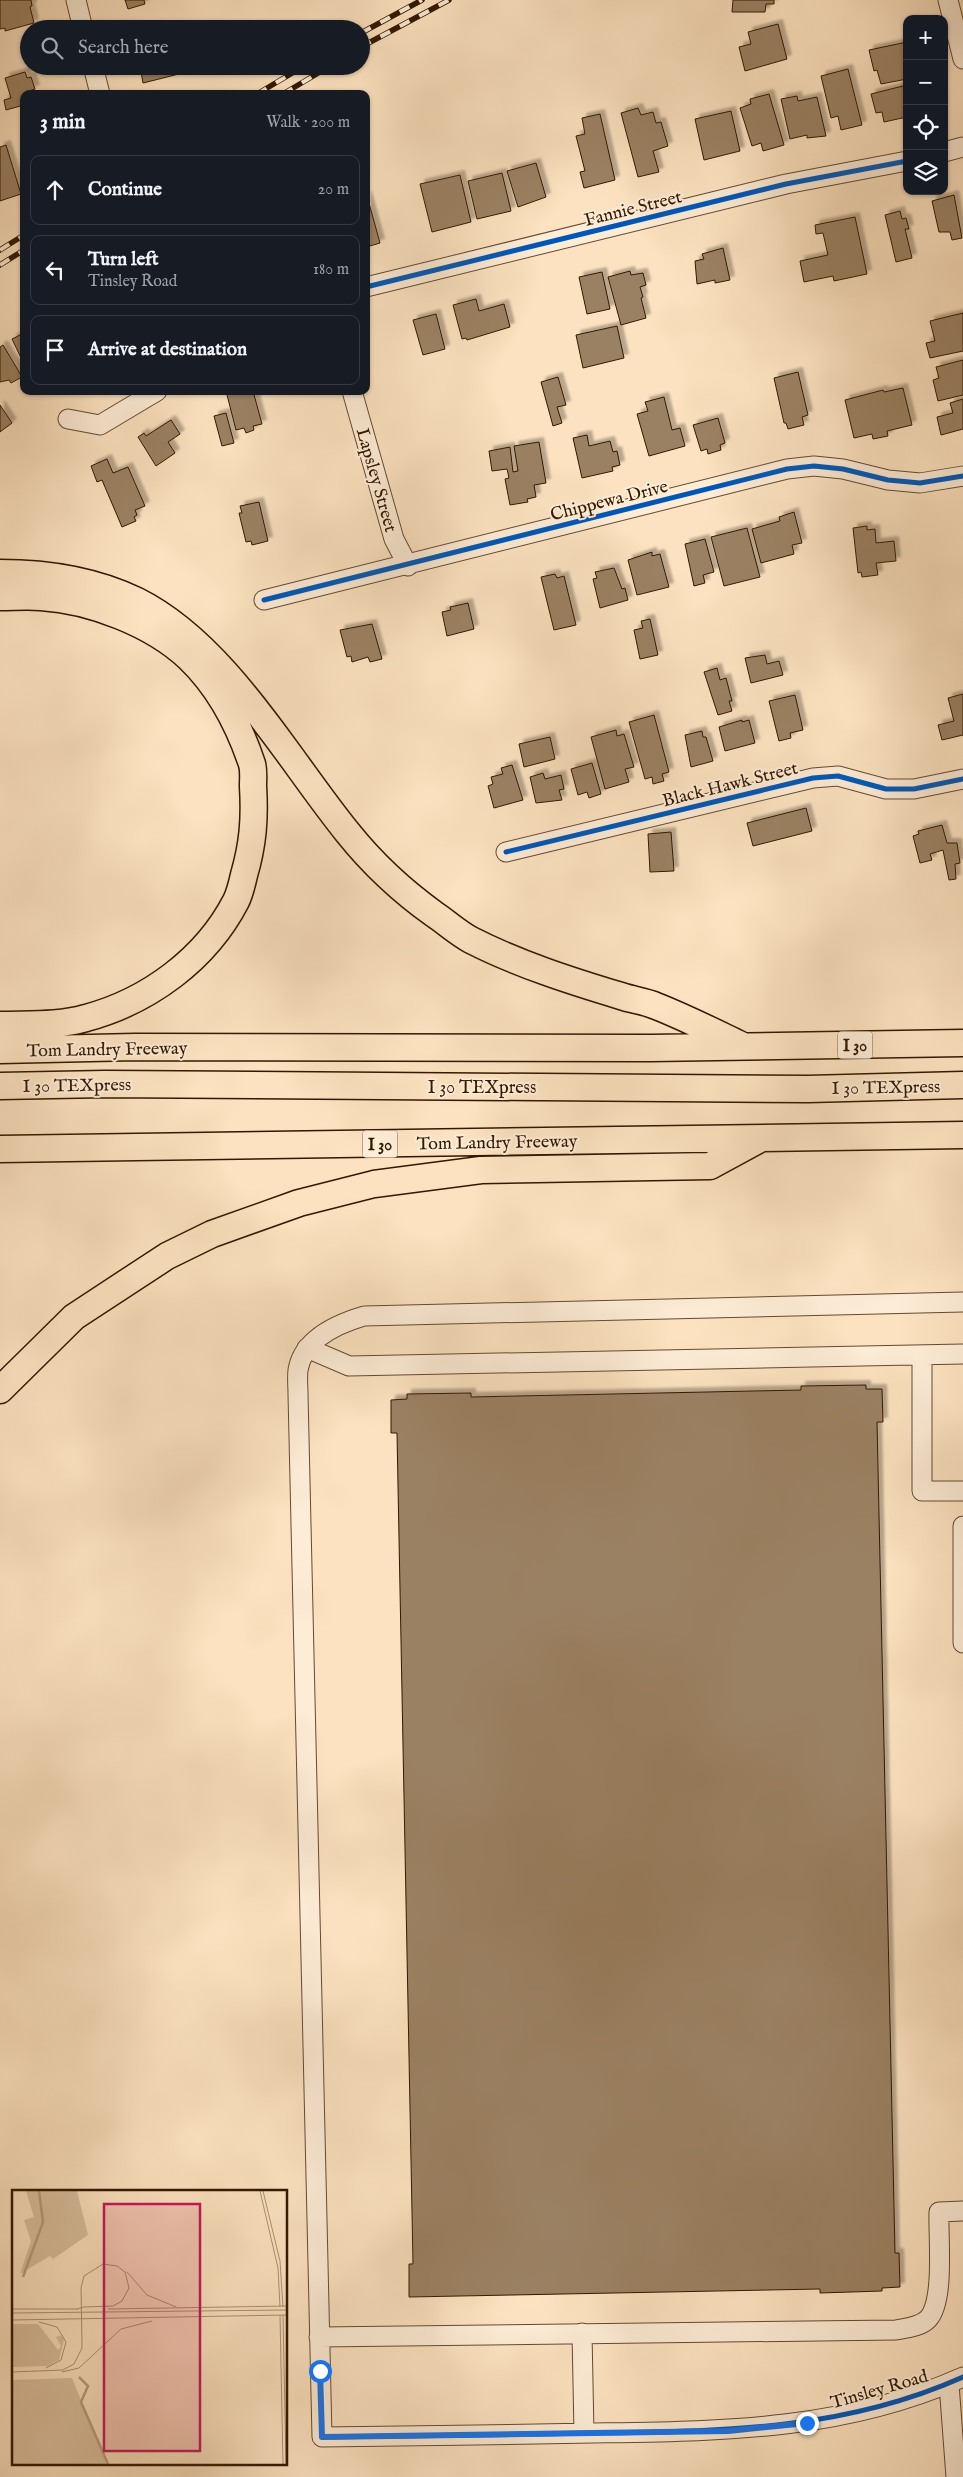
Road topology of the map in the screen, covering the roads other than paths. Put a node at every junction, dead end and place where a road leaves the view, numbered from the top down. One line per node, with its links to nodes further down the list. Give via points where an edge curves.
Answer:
1 (76, 0): 3 (street)
2 (948, 0): 4 (street)
3 (82, 20)
4 (963, 59)
5 (95, 75): 6 (street)
6 (99, 90)
7 (963, 147): 8 (street)
8 (948, 151)
9 (903, 162): 10 (street, Fannie Street, via 786,184)
10 (370, 286)
11 (150, 395): 13 (street, via 100,425)
12 (353, 395): 15 (street, Lapsley Street, via 394,539)
13 (68, 419)
14 (963, 476): 15 (street, Chippewa Drive, via 920,483 833,468 787,469)
15 (408, 566): 18 (street, Chippewa Drive)
16 (0, 573): 23 (highway, via 72,578 137,601 167,619 226,674 268,724 348,834 421,905 470,939 526,964 654,1005)
17 (0, 597): 21 (highway, via 43,597 108,612 127,618 188,656 210,680 249,757 255,815 253,846 237,899 218,929 183,968 140,998 85,1019)
18 (264, 600)
19 (963, 779): 20 (street, Black Hawk Street, via 914,789 886,789 838,776 813,778)
20 (506, 852)
21 (0, 1025)
22 (963, 1043): 23 (highway, Tom Landry Freeway / I 30)
23 (746, 1047): 24 (highway, Tom Landry Freeway / I 30)
24 (0, 1050)
25 (963, 1085): 26 (highway, I 30 TEXpress, via 808,1089)
26 (0, 1086)
27 (963, 1135): 28 (highway, Tom Landry Freeway / I 30)
28 (761, 1138): 29 (highway, Tom Landry Freeway / I 30); 34 (highway, via 710,1166 481,1170 374,1184 299,1203 212,1234 159,1261 74,1317)
29 (0, 1149)
30 (963, 1302): 31 (street, via 364,1316 342,1322)
31 (307, 1348): 33 (street, via 350,1366); 40 (street, via 298,1370 298,1404)
32 (963, 1354): 33 (street)
33 (922, 1355): 35 (street, via 922,1491)
34 (0, 1390)
35 (963, 1491)
36 (963, 1526): 37 (street)
37 (963, 1643)
38 (963, 2211): 39 (street, via 939,2212 936,2305 928,2319 914,2327 896,2330)
39 (582, 2333): 40 (street); 42 (street)
40 (319, 2337): 42 (street, Tinsley Road, via 322,2437)
41 (956, 2380): 42 (street, Tinsley Road, via 875,2408 807,2423 728,2431); 43 (street)
42 (584, 2433)
43 (959, 2442): 44 (street)
44 (956, 2477)

